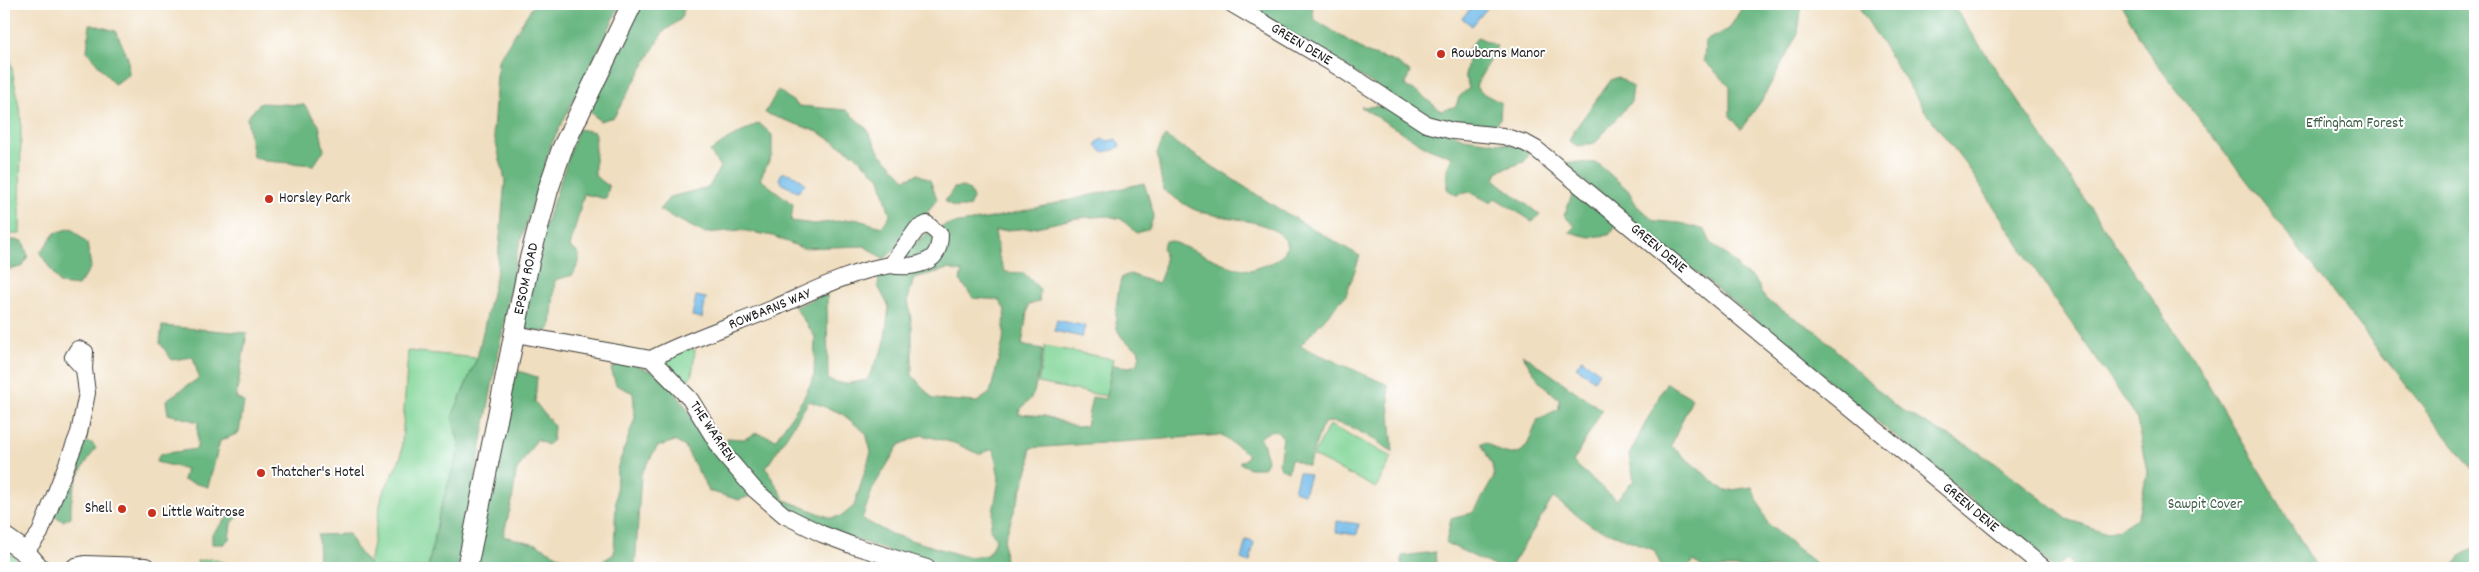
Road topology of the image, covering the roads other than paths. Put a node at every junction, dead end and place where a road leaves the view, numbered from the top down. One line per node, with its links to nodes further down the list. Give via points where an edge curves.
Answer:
1 (632, 4): 4 (main road, EPSOM ROAD, via 562,149 529,262)
2 (1232, 4): 14 (street, GREEN DENE, via 1426,124 1454,131 1503,136 1536,149)
3 (891, 266): 5 (street, ROWBARNS WAY, via 877,267 844,279)
4 (515, 334): 5 (street); 12 (main road, EPSOM ROAD)
5 (651, 359): 13 (street, THE WARREN, via 690,399 724,454 756,490 784,514 845,543)
6 (84, 369): 8 (street, via 87,393 79,433 40,533)
7 (4, 537): 8 (main road)
8 (25, 552): 9 (main road)
9 (39, 568)
10 (76, 568): 11 (main road)
11 (145, 568)
12 (467, 568)
13 (928, 568)
14 (2044, 568)

